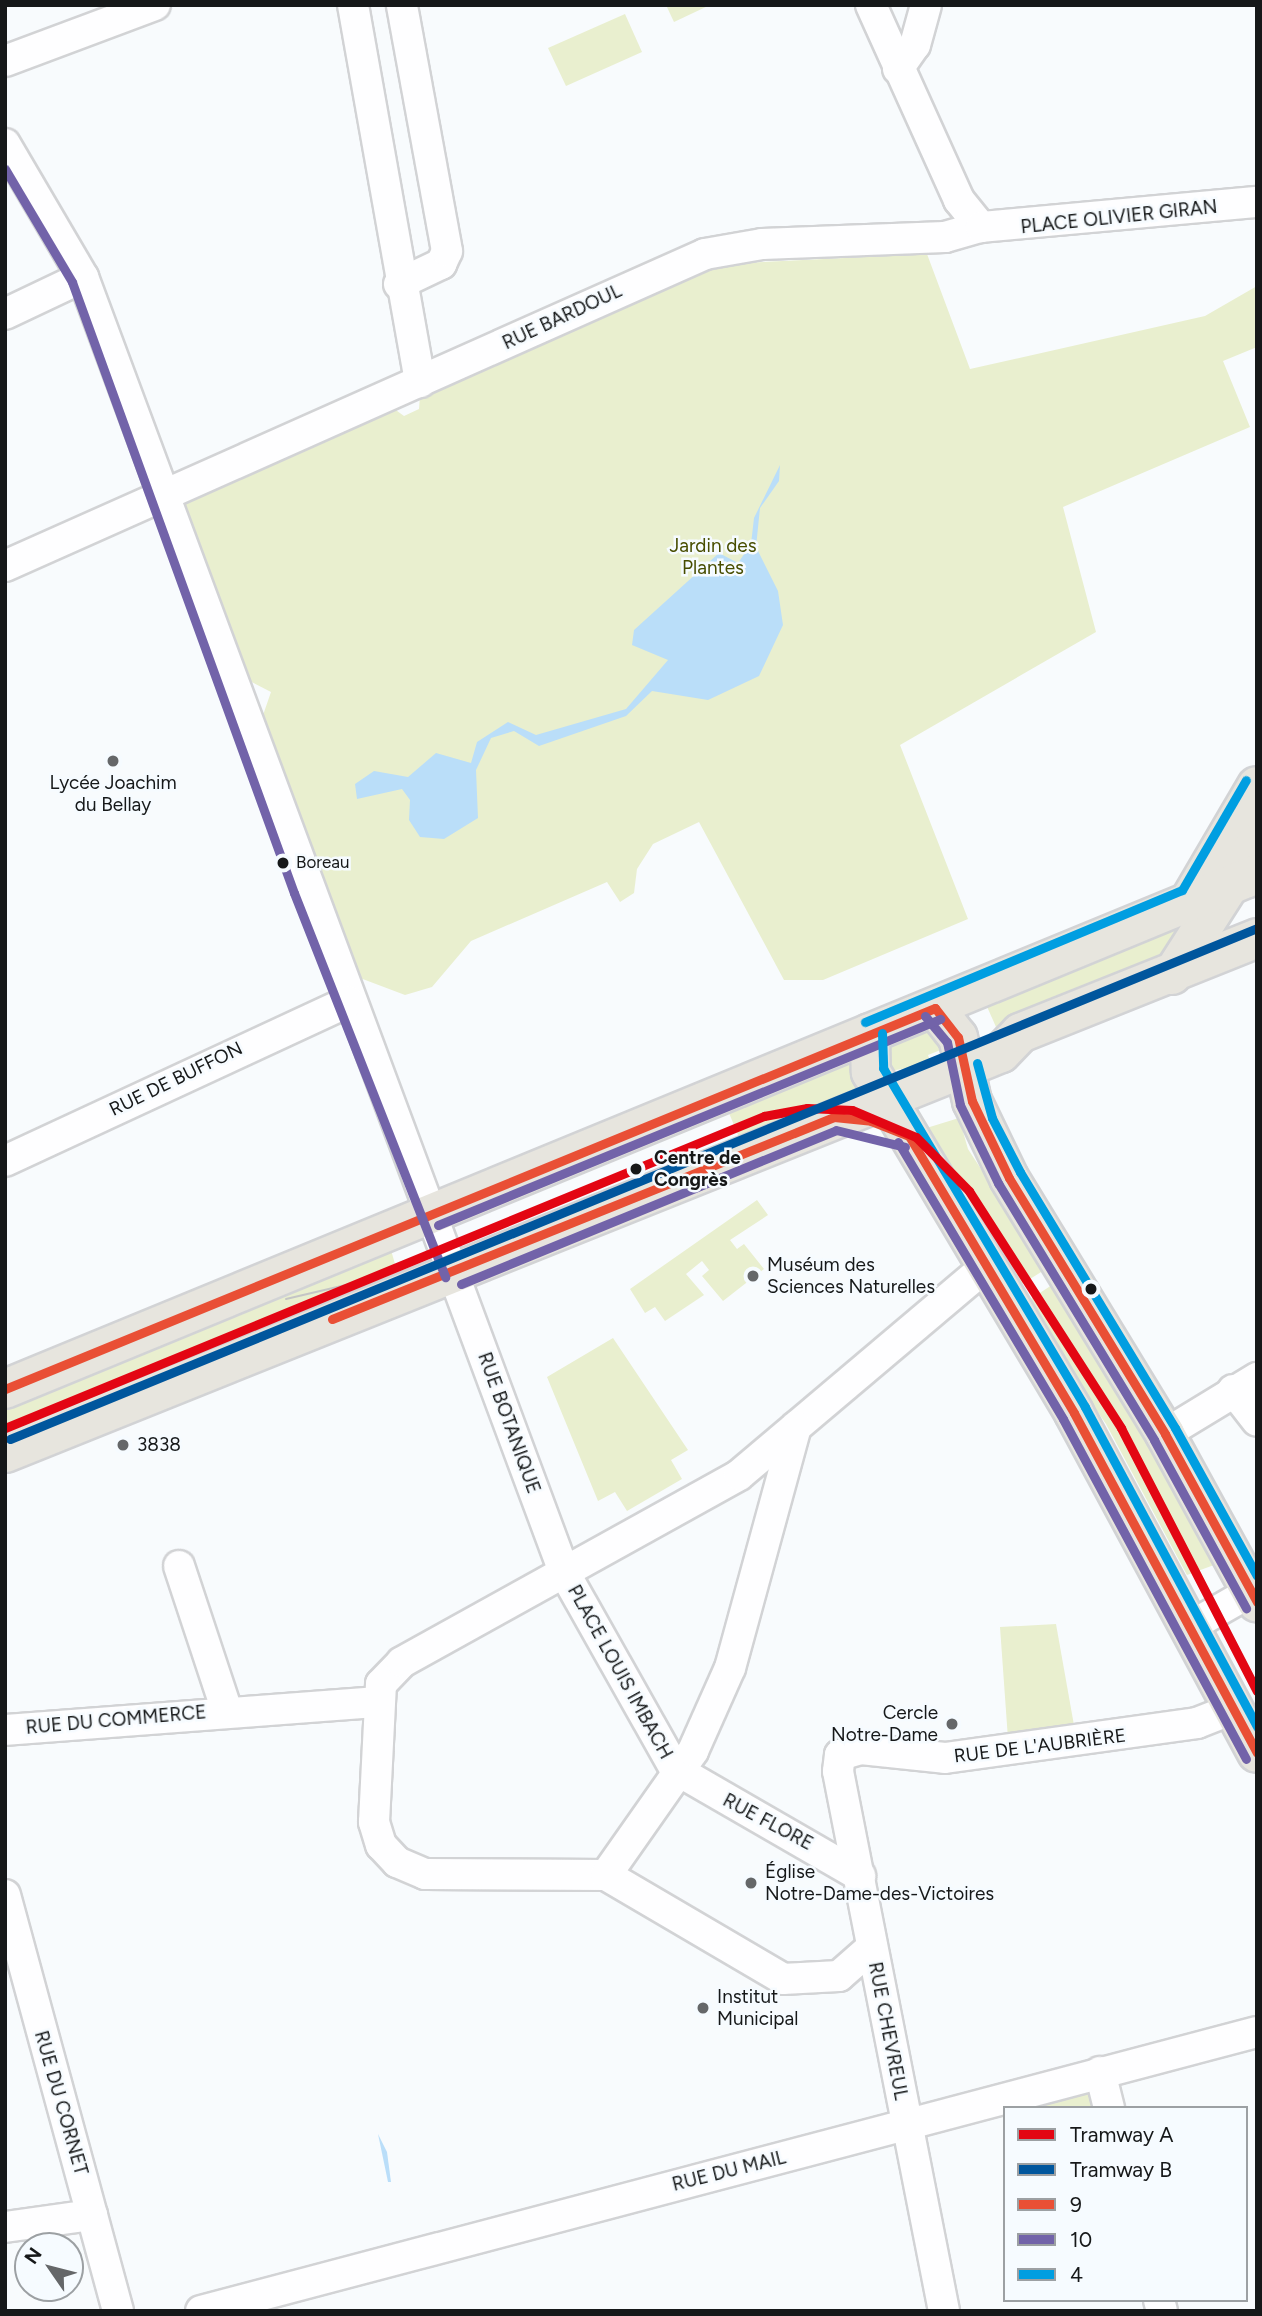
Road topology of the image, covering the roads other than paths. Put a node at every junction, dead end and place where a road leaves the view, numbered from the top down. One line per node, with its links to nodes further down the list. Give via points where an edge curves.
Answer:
1 (155, 5): 6 (street)
2 (353, 5): 12 (street)
3 (402, 5): 12 (street, via 447,251 441,264)
4 (871, 5): 7 (street)
5 (926, 5): 7 (street, via 915,45)
6 (5, 61)
7 (898, 69): 10 (street, via 959,200)
8 (5, 144): 11 (street, RUE BOTANIQUE)
9 (1257, 202): 10 (street, PLACE OLIVIER GIRAN)
10 (981, 227): 14 (street, RUE BARDOUL, via 945,237 762,244 705,254)
11 (83, 277): 13 (street); 15 (street, RUE BOTANIQUE)
12 (399, 284): 14 (street)
13 (5, 314)
14 (420, 382): 15 (street, RUE BARDOUL)
15 (165, 495): 16 (street, RUE BARDOUL); 23 (street, RUE BOTANIQUE)
16 (5, 566)
17 (1257, 786): 20 (main road)
18 (1257, 842): 19 (main road)
19 (1244, 879): 20 (main road); 22 (main road)
20 (1190, 900): 24 (main road)
21 (1257, 938): 22 (main road)
22 (1172, 975): 26 (main road, via 1020,1033 1001,1052)
23 (349, 1001): 30 (street, RUE DE BUFFON); 31 (street, RUE BOTANIQUE)
24 (935, 1008): 25 (main road); 26 (main road, via 958,1037)
25 (870, 1033): 27 (main road, via 868,1061); 31 (main road)
26 (965, 1066): 27 (main road); 38 (main road, via 972,1101 1009,1178)
27 (889, 1090): 28 (main road); 29 (main road)
28 (834, 1117): 29 (main road, via 870,1121); 33 (main road)
29 (909, 1136): 32 (main road)
30 (5, 1161)
31 (433, 1214): 33 (street, RUE BOTANIQUE); 35 (main road)
32 (986, 1266): 37 (street, PLACE LOUIS IMBACH); 45 (main road)
33 (456, 1273): 39 (main road); 43 (street, RUE BOTANIQUE)
34 (1245, 1384): 36 (street); 38 (street)
35 (5, 1389)
36 (1257, 1420)
37 (798, 1423): 40 (street, PLACE LOUIS IMBACH); 41 (street)
38 (1165, 1434): 44 (main road)
39 (5, 1453)
40 (739, 1475): 41 (street); 43 (street, PLACE LOUIS IMBACH)
41 (774, 1509): 52 (street, via 730,1668 693,1751)
42 (179, 1566): 48 (street)
43 (564, 1572): 46 (street, PLACE LOUIS IMBACH, via 402,1662 381,1684); 52 (street, PLACE LOUIS IMBACH)
44 (1255, 1594): 45 (street)
45 (1191, 1626): 47 (main road)
46 (377, 1702): 48 (street); 53 (street, PLACE LOUIS IMBACH, via 374,1822 397,1863 425,1874)
47 (1235, 1708): 50 (street, RUE DE L'AUBRIÈRE, via 1198,1723 945,1758); 51 (main road)
48 (227, 1711): 49 (street, RUE DU COMMERCE)
49 (5, 1730)
50 (842, 1752): 54 (street, RUE CHEVREUL, via 838,1771)
51 (1257, 1753)
52 (675, 1769): 53 (street, PLACE LOUIS IMBACH); 54 (street, RUE FLORE)
53 (607, 1875): 56 (street, via 783,1979 839,1976)
54 (860, 1876): 56 (street, RUE CHEVREUL)
55 (5, 1895): 61 (street, RUE DU CORNET)
56 (872, 1947): 60 (street, RUE CHEVREUL)
57 (1257, 2032): 58 (street, RUE DU MAIL)
58 (1100, 2072): 59 (street); 60 (street, RUE DU MAIL)
59 (1108, 2106)
60 (906, 2126): 64 (street, RUE DU MAIL); 65 (street, RUE CHEVREUL)
61 (92, 2215): 62 (street); 63 (street, RUE DU CORNET)
62 (5, 2227)
63 (118, 2311)
64 (201, 2311)
65 (944, 2311)

